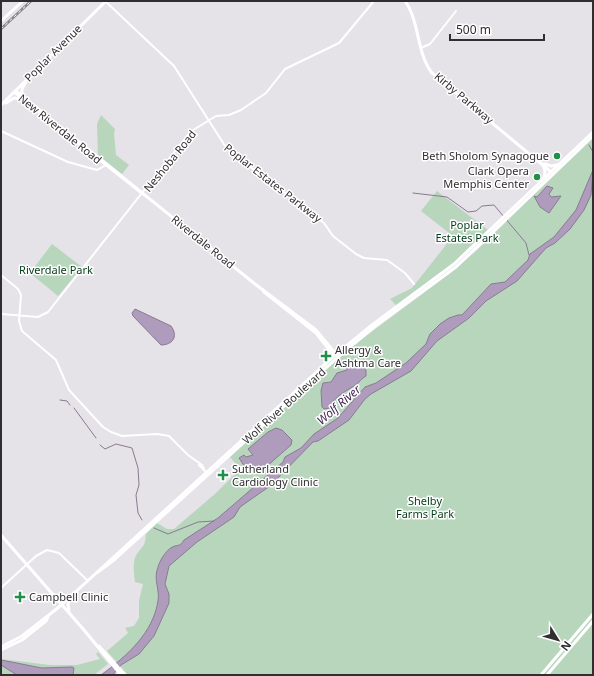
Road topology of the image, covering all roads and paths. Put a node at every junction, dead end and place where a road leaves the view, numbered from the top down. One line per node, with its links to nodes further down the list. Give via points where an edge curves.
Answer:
1 (23, 1): 6 (main road)
2 (105, 1): 8 (main road, Poplar Avenue); 12 (street, Poplar Estates Parkway, via 174,66)
3 (374, 1): 12 (street, Neshoba Road, via 339,43 285,69 266,93 241,110)
4 (406, 1): 7 (main road, Kirby Parkway)
5 (456, 11): 7 (street, via 429,45)
6 (1, 21)
7 (421, 48): 17 (main road, Kirby Parkway, via 427,65 436,77)
8 (29, 77): 9 (main road, Poplar Avenue); 10 (main road, via 22,89)
9 (15, 91): 10 (main road, New Riverdale Road); 11 (main road, Poplar Avenue)
10 (22, 98): 11 (main road, via 14,98); 18 (main road, New Riverdale Road)
11 (1, 106)
12 (209, 120): 21 (street, Neshoba Road, via 190,132); 24 (street, Poplar Estates Parkway, via 227,149 322,222 334,237 359,256 387,260 405,273)
13 (1, 131): 18 (street, via 68,162 97,170)
14 (593, 132): 16 (main road)
15 (593, 136): 19 (main road)
16 (561, 162): 17 (main road, via 552,166); 19 (main road)
17 (542, 163): 19 (main road, Kirby Parkway); 20 (main road, via 545,172)
18 (106, 165): 21 (main road, Riverdale Road)
19 (552, 173): 20 (main road); 22 (main road)
20 (542, 180): 22 (main road)
21 (143, 194): 26 (street, Neshoba Road, via 50,311 38,317); 27 (main road, Riverdale Road, via 316,330)
22 (508, 215): 27 (main road, Wolf River Boulevard, via 454,264 372,325)
23 (1, 275): 26 (street, via 20,292)
24 (414, 284)
25 (1, 314): 26 (street, Neshoba Road)
26 (20, 315): 28 (street, via 24,333 56,360 70,390 104,428 122,436 169,436)
27 (336, 356): 28 (main road, Wolf River Boulevard)
28 (207, 472): 31 (main road, Wolf River Boulevard, via 114,560)
29 (1, 535): 30 (main road)
30 (26, 564): 31 (street, via 42,551 55,551); 32 (street); 34 (main road)
31 (88, 581): 33 (main road, Wolf River Boulevard)
32 (1, 588)
33 (71, 596): 34 (main road, Wolf River Boulevard); 35 (main road, via 68,604)
34 (62, 604): 35 (main road); 37 (main road, Wolf River Boulevard)
35 (70, 613): 41 (main road)
36 (593, 614): 44 (main road)
37 (48, 617): 39 (main road, Wolf River Boulevard, via 19,639); 40 (main road, Wolf River Boulevard, via 22,640)
38 (593, 621): 45 (main road)
39 (1, 647)
40 (1, 650)
41 (104, 653): 42 (main road); 43 (main road)
42 (121, 675)
43 (125, 675)
44 (541, 675)
45 (547, 675)

